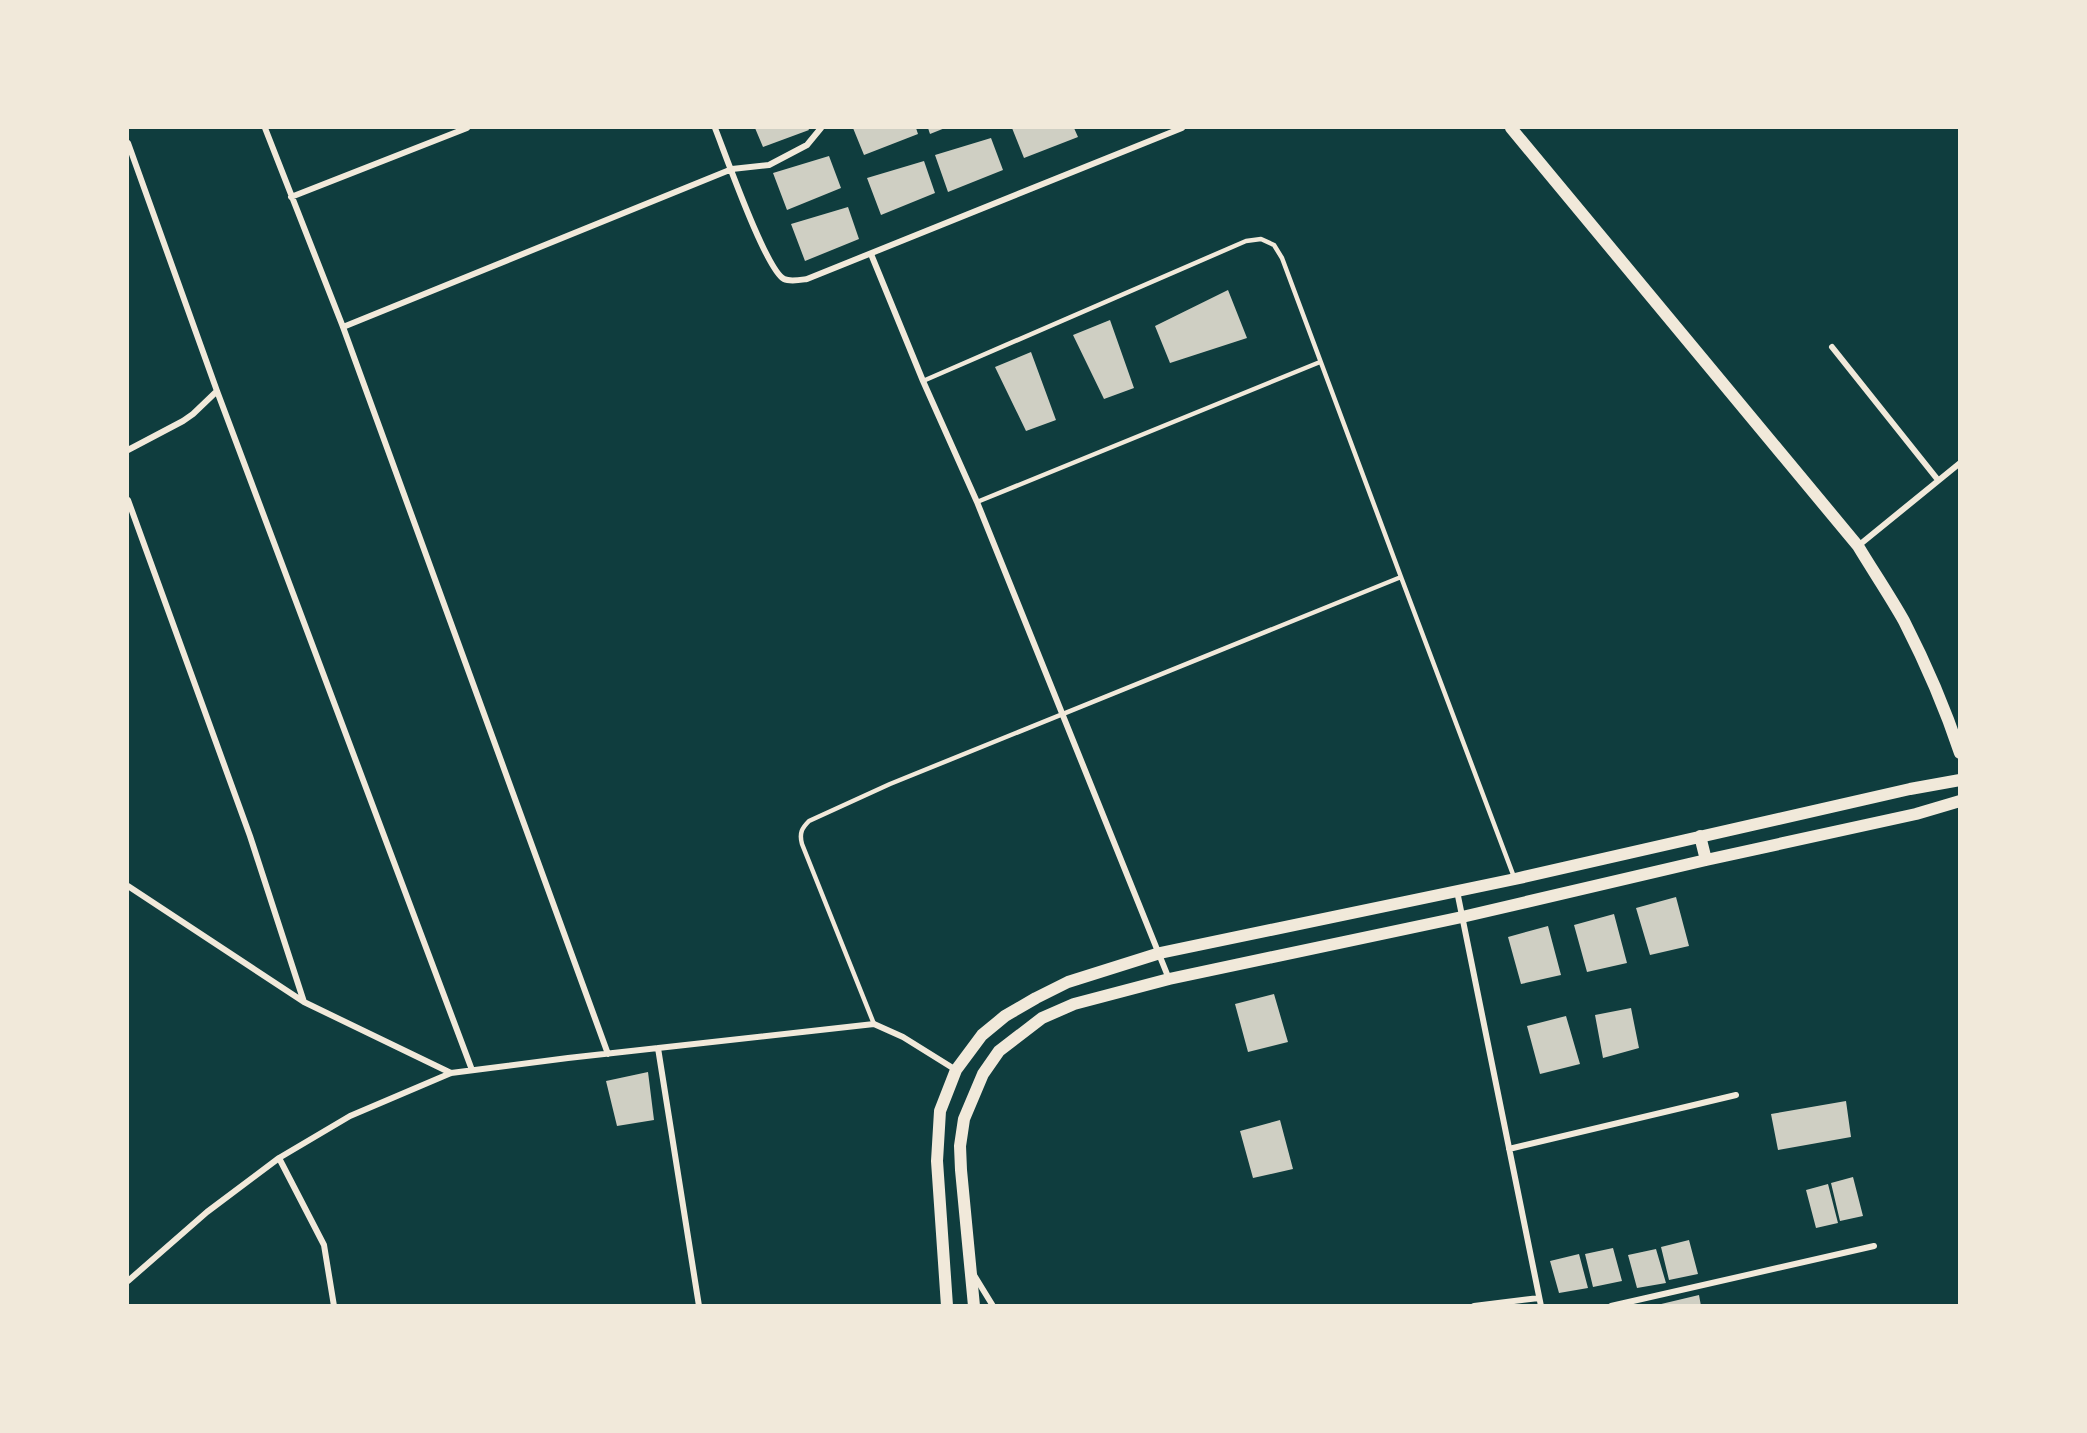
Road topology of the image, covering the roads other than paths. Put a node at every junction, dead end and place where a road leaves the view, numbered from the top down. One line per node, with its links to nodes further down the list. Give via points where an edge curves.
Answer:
1 (265, 128): 9 (street)
2 (467, 128): 9 (street)
3 (715, 128): 8 (street)
4 (821, 128): 8 (street, via 807,145 769,165)
5 (1180, 128): 10 (street)
6 (1511, 128): 21 (main road)
7 (128, 143): 15 (street)
8 (732, 169): 10 (street, via 760,243 777,274 786,280 807,279); 11 (street)
9 (291, 197): 11 (street)
10 (871, 254): 14 (street)
11 (343, 327): 38 (street)
12 (1832, 347): 18 (street)
13 (1320, 362): 14 (lane, via 1282,258 1274,245 1261,239 1246,241 1184,267); 20 (lane); 22 (lane)
14 (923, 381): 20 (street)
15 (217, 391): 16 (street, via 169,430); 39 (street)
16 (128, 450)
17 (1959, 464): 18 (street)
18 (1938, 480): 21 (street)
19 (128, 500): 35 (street, via 250,836)
20 (977, 502): 23 (street)
21 (1858, 546): 24 (main road, via 1908,629 1951,725)
22 (1401, 577): 23 (lane); 29 (lane)
23 (1062, 715): 33 (street); 36 (lane, via 826,812 802,828 802,844)
24 (1959, 753)
25 (1959, 780): 27 (main road)
26 (1959, 801): 28 (main road)
27 (1700, 836): 28 (main road); 29 (main road)
28 (1706, 860): 32 (main road)
29 (1515, 879): 31 (main road)
30 (128, 886): 35 (street)
31 (1457, 891): 32 (street); 33 (main road)
32 (1462, 917): 34 (main road); 43 (street)
33 (1160, 953): 34 (street); 40 (main road, via 1068,982 1025,1004 982,1035)
34 (1169, 979): 46 (main road, via 1074,1004 1042,1018 999,1051 983,1074 964,1119 960,1146)
35 (304, 1002): 41 (street)
36 (874, 1024): 37 (street); 40 (street, via 903,1037)
37 (658, 1048): 38 (street); 50 (street)
38 (608, 1054): 39 (street)
39 (472, 1070): 41 (street)
40 (956, 1071): 51 (main road, via 940,1111 937,1161)
41 (451, 1073): 44 (street, via 350,1116)
42 (1736, 1095): 43 (street)
43 (1509, 1149): 48 (street)
44 (279, 1158): 47 (street, via 207,1212); 49 (street, via 324,1245)
45 (1874, 1246): 56 (street)
46 (970, 1269): 52 (main road); 53 (street)
47 (128, 1281)
48 (1539, 1298): 54 (street); 55 (street)
49 (334, 1305)
50 (699, 1305)
51 (947, 1305)
52 (974, 1305)
53 (993, 1305)
54 (1474, 1305)
55 (1541, 1305)
56 (1611, 1305)

